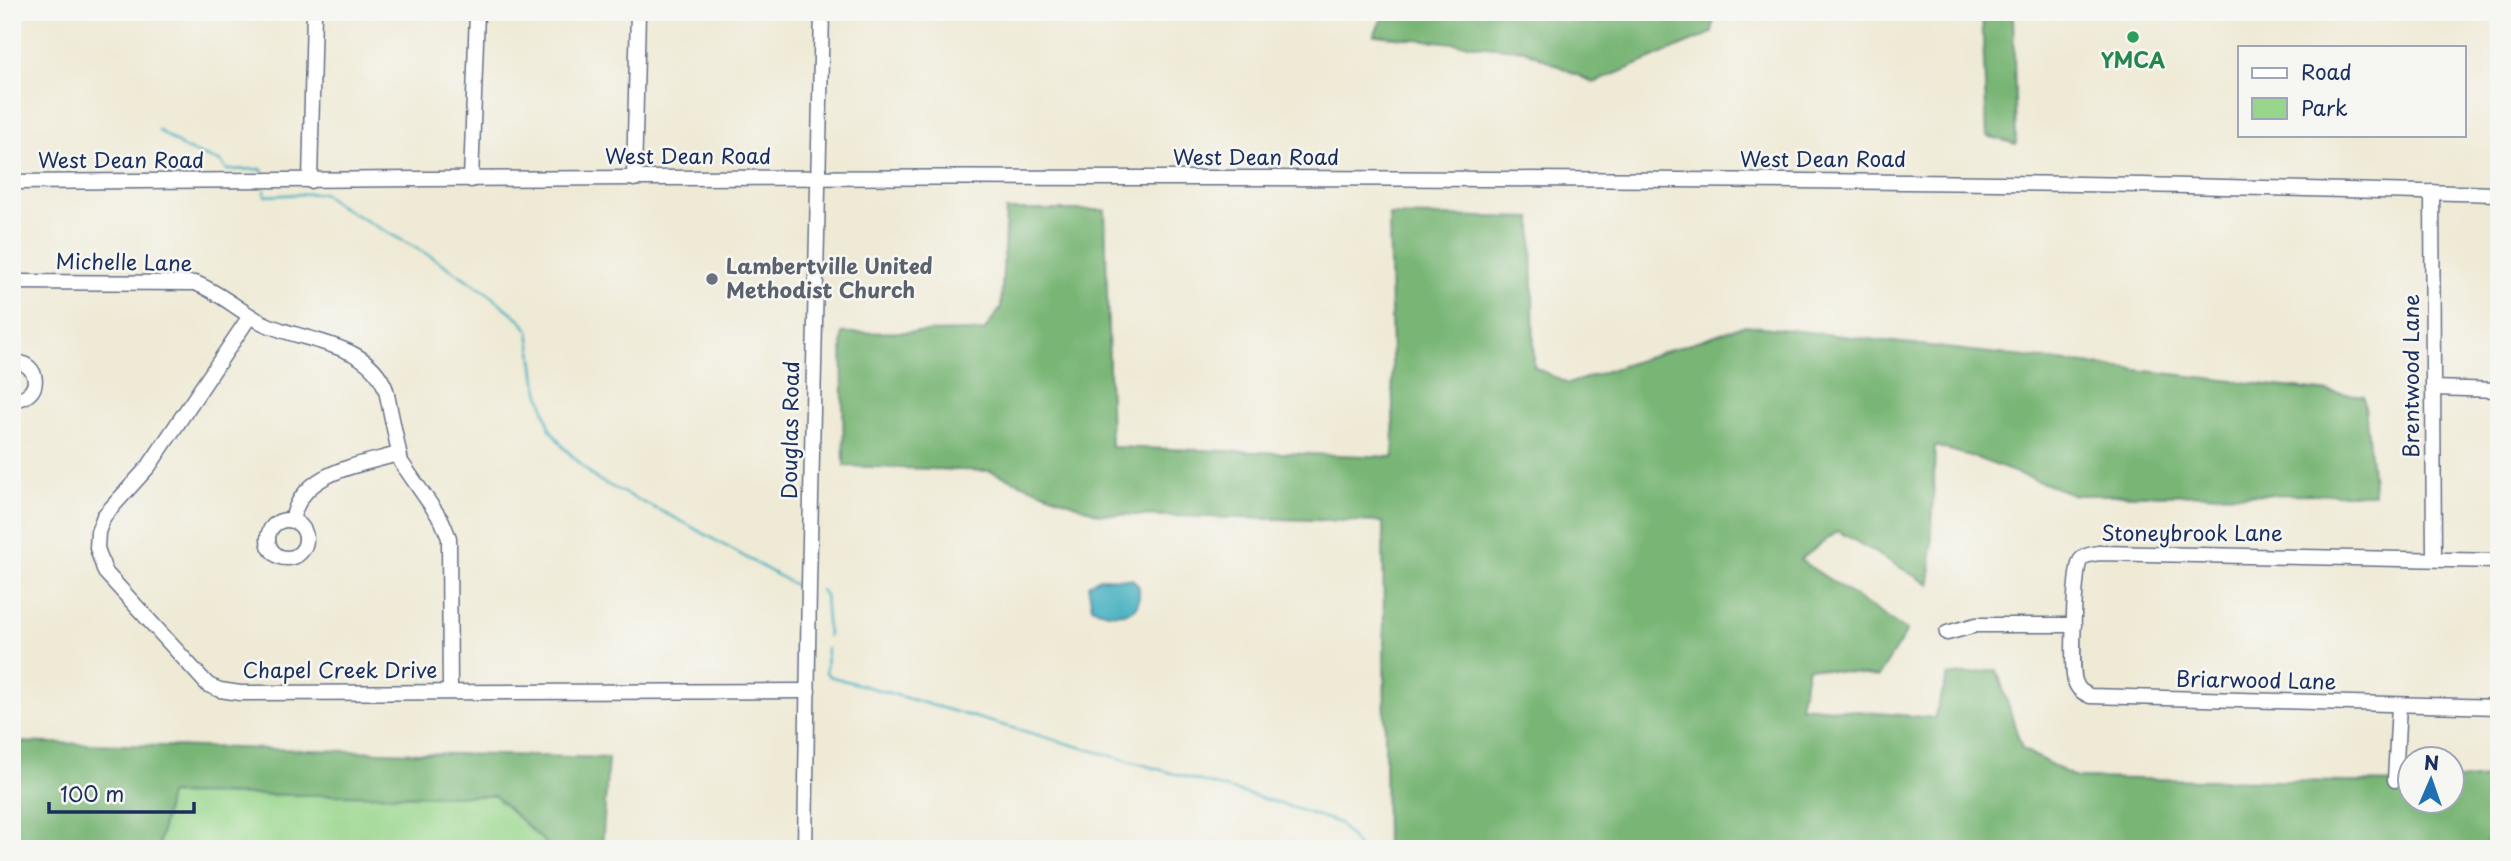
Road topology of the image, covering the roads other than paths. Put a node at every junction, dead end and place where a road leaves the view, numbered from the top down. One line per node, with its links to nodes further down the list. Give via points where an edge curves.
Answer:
1 (314, 12): 8 (street)
2 (477, 12): 7 (street)
3 (638, 12): 6 (street)
4 (822, 12): 5 (street, Douglas Road)
5 (818, 177): 6 (street, West Dean Road); 10 (street, West Dean Road, via 2005,183); 24 (street, Douglas Road)
6 (634, 179): 7 (street, West Dean Road)
7 (471, 180): 8 (street, West Dean Road)
8 (310, 181): 9 (street, West Dean Road)
9 (12, 182)
10 (2432, 192): 11 (street, West Dean Road); 15 (street, Brentwood Lane)
11 (2499, 194)
12 (12, 282): 13 (street, Michelle Lane, via 195,282)
13 (250, 316): 18 (street, Michelle Lane, via 354,354 371,365 386,390); 25 (street, Chapel Creek Drive, via 149,466 104,516 97,539 101,565 197,675 214,688 240,693)
14 (12, 362): 17 (street, via 26,365 35,379 30,393)
15 (2433, 388): 16 (street); 20 (street, Brentwood Lane)
16 (2499, 390)
17 (12, 399)
18 (398, 454): 19 (street, via 316,481 298,501); 25 (street, Michelle Lane, via 449,538)
19 (292, 521)
20 (2434, 559): 21 (street, Stoneybrook Lane); 22 (street, Stoneybrook Lane, via 2099,552 2080,560)
21 (2499, 561)
22 (2074, 625): 23 (street, via 1976,625); 26 (street, Briarwood Lane, via 2074,679 2080,691 2090,696)
23 (1947, 633)
24 (808, 691): 25 (street, Chapel Creek Drive); 29 (street, Douglas Road)
25 (450, 692)
26 (2399, 705): 27 (street, Briarwood Lane); 28 (street)
27 (2499, 707)
28 (2395, 780)
29 (805, 849)

